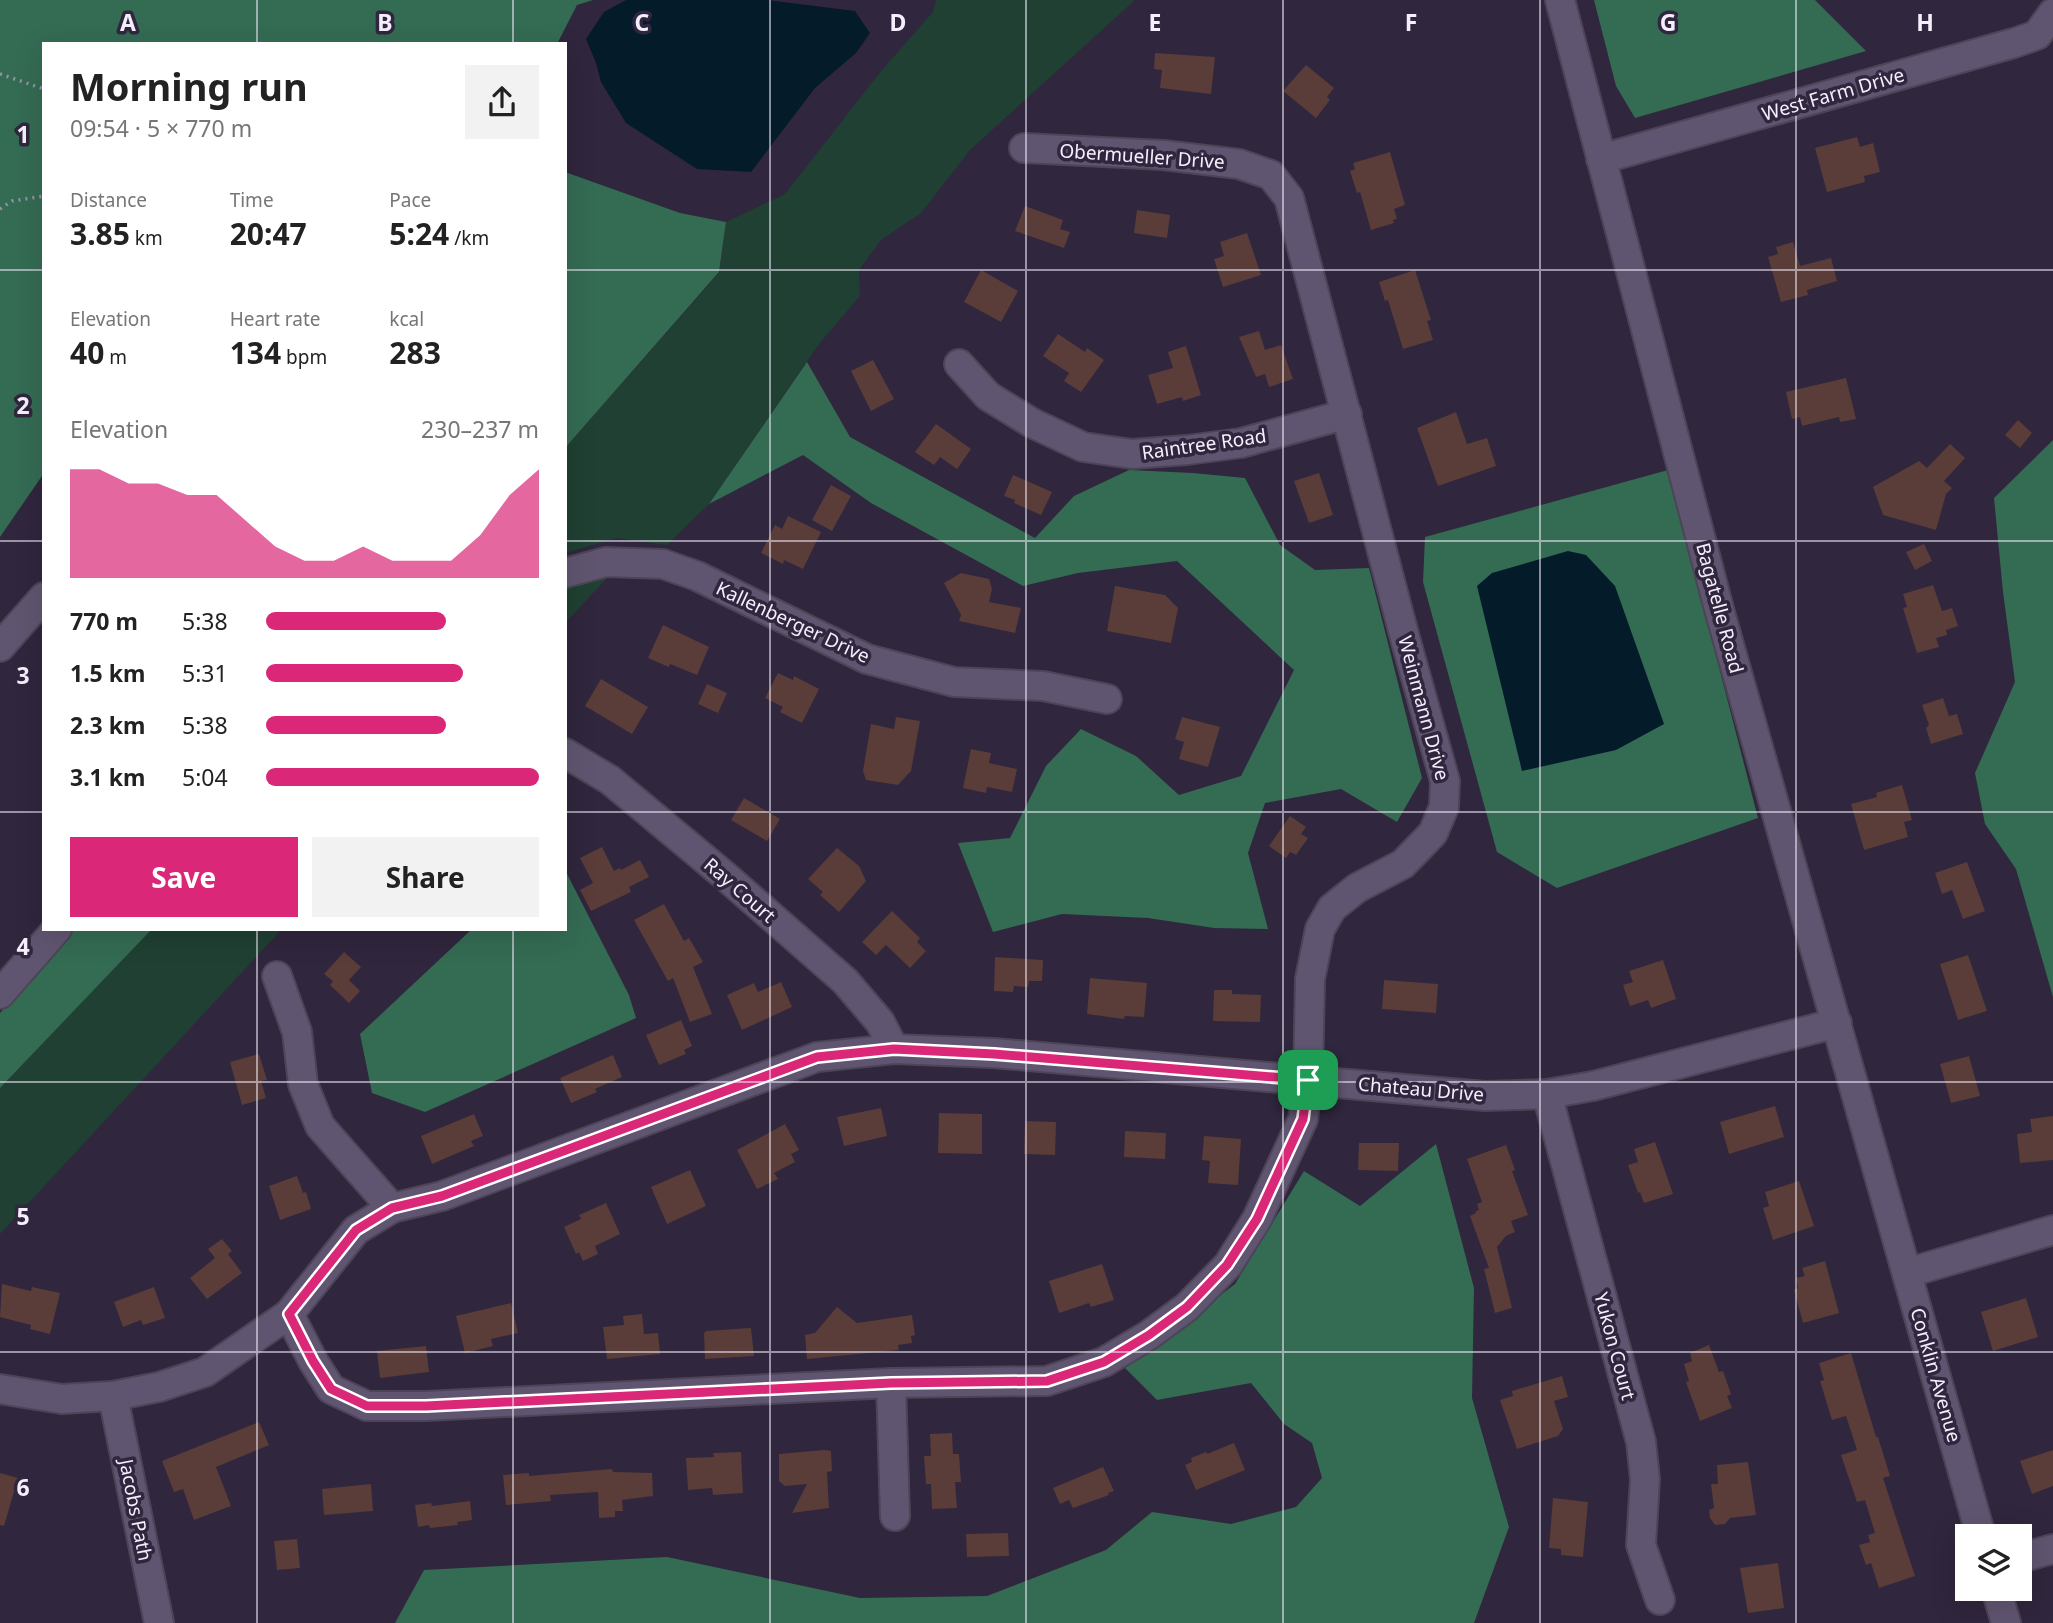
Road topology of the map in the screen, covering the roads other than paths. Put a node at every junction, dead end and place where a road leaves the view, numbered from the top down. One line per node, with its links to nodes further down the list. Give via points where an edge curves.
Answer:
1 (1560, 0): 4 (street, Bagatelle Road)
2 (2047, 34): 4 (street, West Farm Drive)
3 (1024, 148): 5 (street, Obermueller Drive, via 1239,164 1271,175)
4 (1601, 159): 16 (street, Bagatelle Road, via 1719,610)
5 (1290, 198): 7 (street, Weinmann Drive)
6 (959, 364): 7 (street, Raintree Road, via 988,396 1032,423 1083,447 1132,454 1241,443)
7 (1347, 414): 18 (street, Weinmann Drive, via 1446,781 1444,807 1433,833 1403,864 1357,888 1332,908 1320,929 1310,979)
8 (567, 572): 11 (street, Kallenberger Drive, via 606,562 663,564 867,659 954,682 1043,686)
9 (42, 599): 10 (street)
10 (0, 647)
11 (1107, 699)
12 (567, 754): 17 (street, Ray Court, via 610,780 845,981 880,1022)
13 (55, 931): 15 (street)
14 (277, 976): 20 (street, via 297,1032 303,1084 320,1126)
15 (0, 994)
16 (1837, 1023): 19 (street, Chateau Drive); 21 (street, Bagatelle Road)
17 (894, 1049): 18 (street, Chateau Drive); 20 (street, Chateau Drive, via 817,1057 442,1196)
18 (1308, 1080): 19 (street, Chateau Drive, via 1485,1096); 25 (street, Weinmann Drive, via 1303,1119 1257,1219 1227,1265 1187,1307 1149,1335 1104,1362 1047,1381)
19 (1547, 1094): 32 (street, Yukon Court, via 1642,1442 1641,1545)
20 (392, 1208): 24 (street, Chateau Drive, via 356,1230)
21 (1891, 1214): 23 (street, Conklin Avenue)
22 (2053, 1230): 23 (street)
23 (1907, 1273): 29 (street, Conklin Avenue)
24 (289, 1314): 25 (street, Weinmann Drive, via 331,1389 367,1406); 27 (street, Chateau Drive, via 205,1372)
25 (891, 1383): 28 (street)
26 (0, 1389): 27 (street, Chateau Drive, via 62,1399)
27 (113, 1396): 34 (street, Jacobs Path)
28 (895, 1516)
29 (1979, 1524)
30 (2053, 1549): 31 (street)
31 (2032, 1555)
32 (1660, 1600)
33 (2000, 1601): 35 (street)
34 (159, 1623)
35 (2006, 1623)

